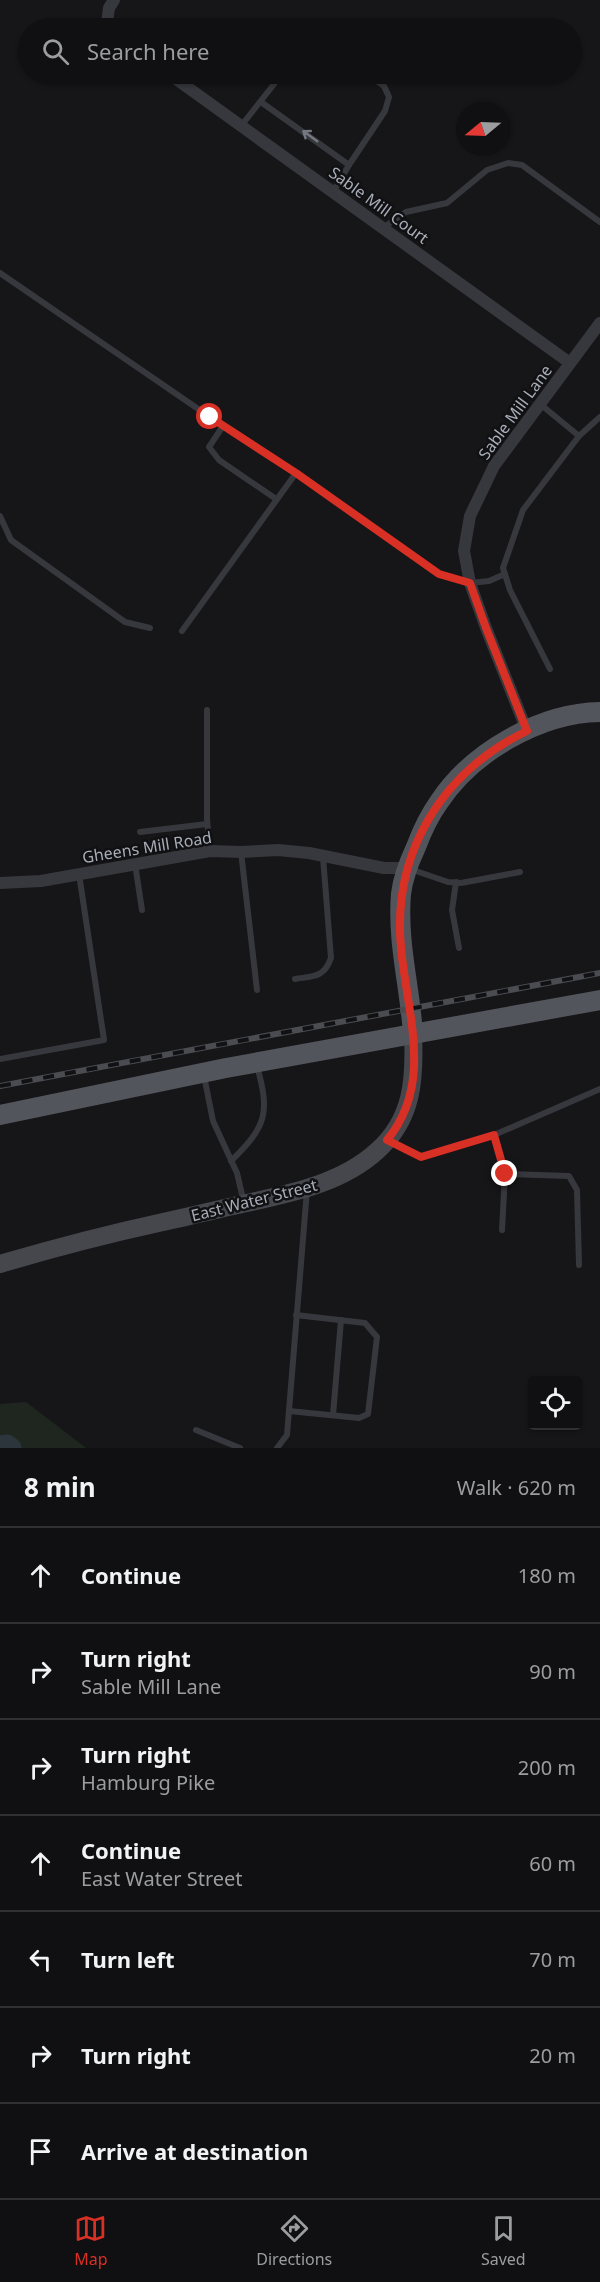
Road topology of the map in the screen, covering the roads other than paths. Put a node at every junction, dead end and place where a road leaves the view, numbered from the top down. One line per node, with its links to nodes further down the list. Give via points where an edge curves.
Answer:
1 (114, 0): 2 (street)
2 (108, 18)
3 (183, 84): 7 (street, Sable Mill Court)
4 (274, 84): 6 (lane)
5 (381, 84): 8 (lane, via 389,97 385,111)
6 (261, 102): 7 (lane); 8 (lane, one-way to 6)
7 (242, 126): 9 (street, Sable Mill Court)
8 (349, 165): 9 (lane)
9 (333, 192): 11 (street, Sable Mill Court)
10 (600, 222): 11 (lane, via 522,165 508,163 487,170 447,203 406,212)
11 (383, 228): 14 (street, Sable Mill Court)
12 (0, 273): 17 (lane)
13 (600, 323): 14 (street, Sable Mill Lane)
14 (570, 363): 15 (street, Sable Mill Lane)
15 (540, 404): 18 (lane); 23 (street, Sable Mill Lane, via 494,466 470,516 464,551)
16 (600, 417): 18 (lane)
17 (224, 426): 19 (lane); 20 (lane, via 209,447 219,460)
18 (579, 436): 22 (lane, via 523,510 503,567)
19 (296, 473): 20 (lane); 23 (lane, via 439,574)
20 (276, 499): 25 (lane)
21 (0, 516): 24 (lane, via 11,540 124,622)
22 (505, 574): 23 (lane); 26 (lane)
23 (470, 583): 29 (street, Sable Mill Lane)
24 (150, 628)
25 (182, 632)
26 (550, 669)
27 (207, 710): 30 (lane)
28 (600, 712): 29 (main road, via 564,717)
29 (527, 731): 36 (main road, via 462,774 423,829)
30 (207, 824): 31 (lane); 32 (lane)
31 (140, 832)
32 (210, 851): 33 (street, Gheens Mill Road); 35 (street, Gheens Mill Road)
33 (241, 852): 34 (street, Gheens Mill Road, via 278,850); 44 (lane)
34 (323, 856): 36 (street, Gheens Mill Road, via 384,868); 43 (lane, via 331,958 327,969 319,975)
35 (135, 864): 38 (street, Gheens Mill Road); 41 (lane)
36 (407, 867): 39 (lane); 46 (main road, via 400,921)
37 (520, 872): 39 (lane)
38 (79, 874): 40 (street, Gheens Mill Road); 47 (lane, via 104,1040)
39 (456, 882): 42 (lane, via 452,910)
40 (0, 883)
41 (141, 910)
42 (459, 948)
43 (295, 979)
44 (257, 990)
45 (600, 1000): 46 (main road)
46 (413, 1034): 48 (main road); 53 (street, East Water Street, via 415,1073 408,1103)
47 (0, 1059)
48 (256, 1062): 49 (main road); 54 (lane, via 265,1095 263,1121)
49 (204, 1073): 51 (main road); 54 (lane, via 213,1121)
50 (600, 1089): 52 (lane)
51 (0, 1115)
52 (494, 1135): 53 (lane, via 421,1157); 55 (lane)
53 (387, 1140): 56 (street, East Water Street, via 360,1165)
54 (231, 1161): 57 (lane)
55 (505, 1174): 58 (lane); 60 (lane, via 568,1176 577,1190)
56 (307, 1190): 57 (street, East Water Street); 61 (lane)
57 (244, 1204): 59 (street, East Water Street, via 78,1241)
58 (502, 1230)
59 (0, 1264)
60 (579, 1264)
61 (296, 1315): 62 (lane); 63 (lane)
62 (341, 1320): 64 (lane); 64 (lane, via 365,1323 377,1337 368,1413 359,1418)
63 (289, 1411): 64 (lane); 67 (lane, via 287,1435)
64 (333, 1415)
65 (196, 1430): 66 (lane)
66 (240, 1448)
67 (277, 1448)

